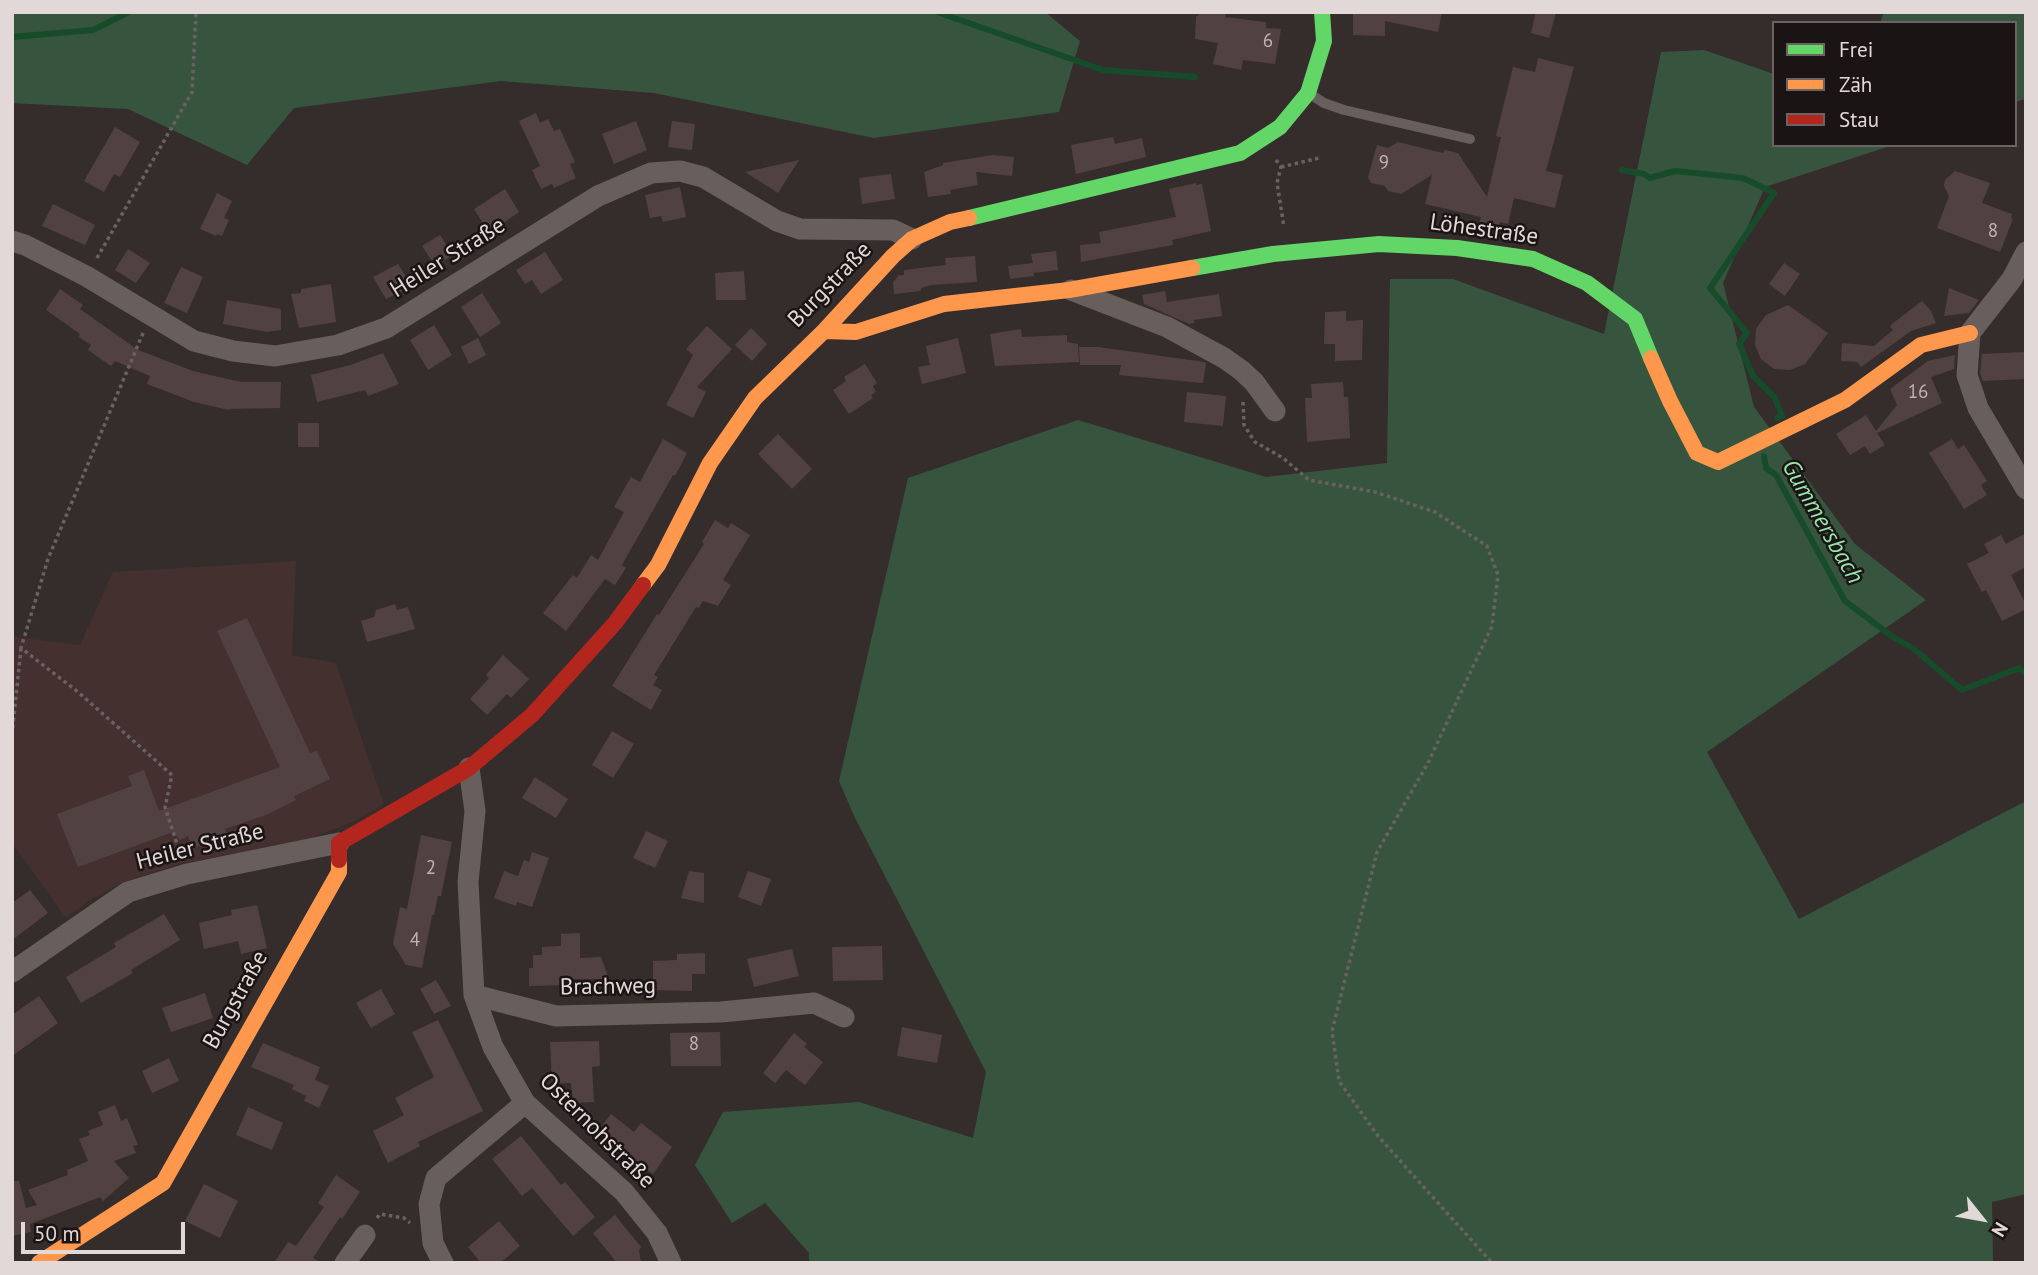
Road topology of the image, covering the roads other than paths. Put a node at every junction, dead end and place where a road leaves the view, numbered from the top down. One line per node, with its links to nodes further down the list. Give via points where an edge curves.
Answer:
1 (1322, 12): 2 (street, Burgstraße, via 1324,41)
2 (1308, 93): 3 (lane, via 1345,110); 4 (street, Burgstraße, via 1280,127 1240,153 950,222)
3 (1470, 139)
4 (912, 239): 5 (street, Heiler Straße, via 893,230 800,229 703,177 680,171 651,173 598,196 386,328 338,345 275,356 194,341 86,276); 8 (street, Burgstraße)
5 (12, 241)
6 (2026, 252): 9 (street, via 2012,279)
7 (1069, 290): 8 (street, Löhestraße, via 944,304 856,332); 9 (street, Löhestraße, via 1289,252 1379,244 1457,248 1533,259 1587,283 1635,319 1697,453 1718,461 1845,400 1922,345); 10 (street, Löhestraße, via 1167,327 1241,370)
8 (824, 331): 12 (street, Burgstraße, via 755,398 710,463 658,565 615,624 532,715)
9 (1970, 333): 11 (street, via 1967,375 1978,408)
10 (1275, 411)
11 (2026, 489)
12 (470, 768): 13 (street, Burgstraße); 15 (street, via 475,811 468,881)
13 (340, 842): 14 (street, Heiler Straße, via 187,874 128,892); 19 (street, Burgstraße, via 339,872 163,1183)
14 (12, 972)
15 (474, 995): 16 (street, Brachweg, via 556,1016 721,1012 814,1003); 17 (street, Osternohstraße, via 493,1047)
16 (844, 1017)
17 (525, 1102): 21 (street, via 436,1178 429,1204 433,1243); 22 (street, Osternohstraße, via 624,1192 657,1233)
18 (365, 1235): 20 (street)
19 (39, 1263)
20 (345, 1263)
21 (443, 1263)
22 (671, 1263)

